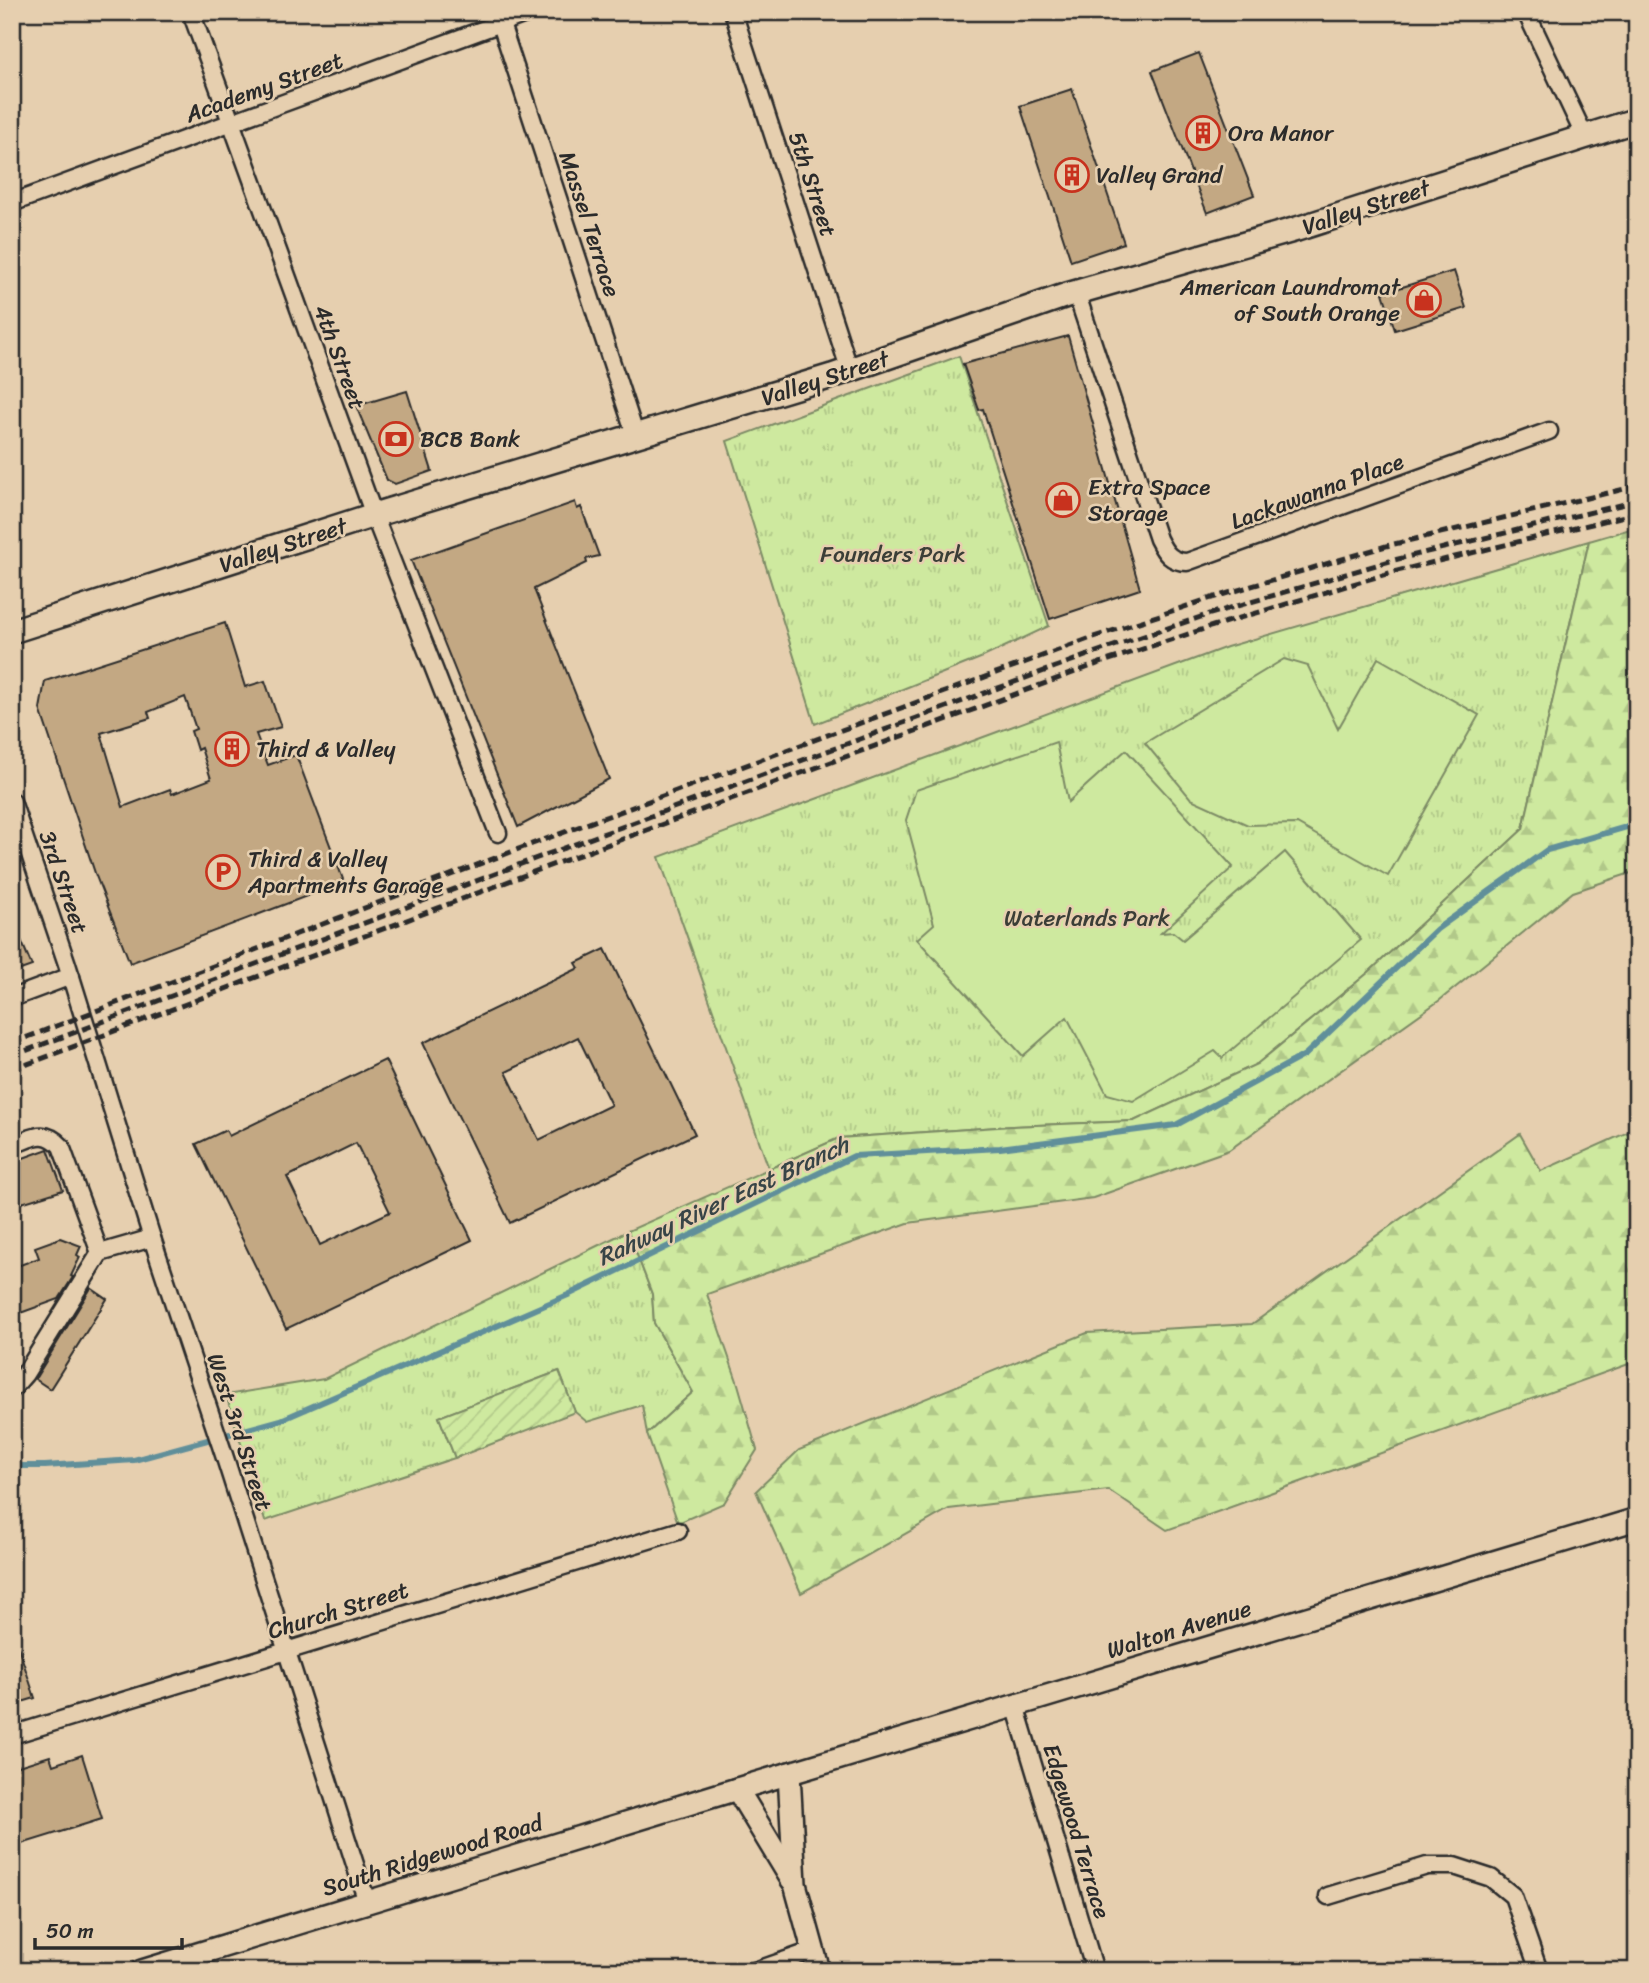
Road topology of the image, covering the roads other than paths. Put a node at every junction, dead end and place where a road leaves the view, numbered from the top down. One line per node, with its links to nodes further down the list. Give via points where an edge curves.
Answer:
1 (191, 12): 7 (street, 4th Street)
2 (531, 12): 5 (street, Academy Street)
3 (733, 12): 11 (street, 5th Street)
4 (1526, 12): 8 (street)
5 (501, 24): 7 (street, Academy Street); 13 (street, Massel Terrace)
6 (1637, 120): 8 (main road, Valley Street)
7 (230, 124): 9 (street, Academy Street); 14 (street, 4th Street)
8 (1585, 137): 10 (main road, Valley Street, via 1297,229)
9 (12, 203)
10 (1076, 292): 11 (main road, Valley Street); 12 (street, Lackawanna Place, via 1158,539 1176,562)
11 (850, 371): 13 (main road, Valley Street)
12 (1549, 431)
13 (636, 437): 14 (main road, Valley Street)
14 (374, 515): 15 (main road, Valley Street); 17 (street, 4th Street)
15 (12, 631)
16 (12, 802): 18 (street, 3rd Street)
17 (498, 833)
18 (71, 976): 19 (street); 21 (street, West 3rd Street)
19 (12, 998)
20 (12, 1145): 22 (street, via 40,1135 61,1146)
21 (152, 1238): 22 (street); 26 (street, West 3rd Street)
22 (100, 1254): 23 (street, via 26,1374)
23 (12, 1389)
24 (1637, 1519): 27 (street, Walton Avenue)
25 (678, 1531): 26 (street, Church Street)
26 (287, 1650): 28 (street, Church Street); 33 (street, West 3rd Street)
27 (1015, 1705): 29 (street, Walton Avenue); 37 (street, Edgewood Terrace)
28 (12, 1735)
29 (789, 1773): 30 (street, Walton Avenue); 31 (street)
30 (737, 1789): 31 (street); 33 (street, South Ridgewood Road)
31 (795, 1884): 34 (street)
32 (1328, 1896): 38 (street, via 1427,1866 1454,1866 1491,1878 1513,1896)
33 (367, 1902): 35 (street, South Ridgewood Road)
34 (815, 1961): 36 (street)
35 (142, 1971)
36 (755, 1971)
37 (1095, 1971)
38 (1539, 1971)

